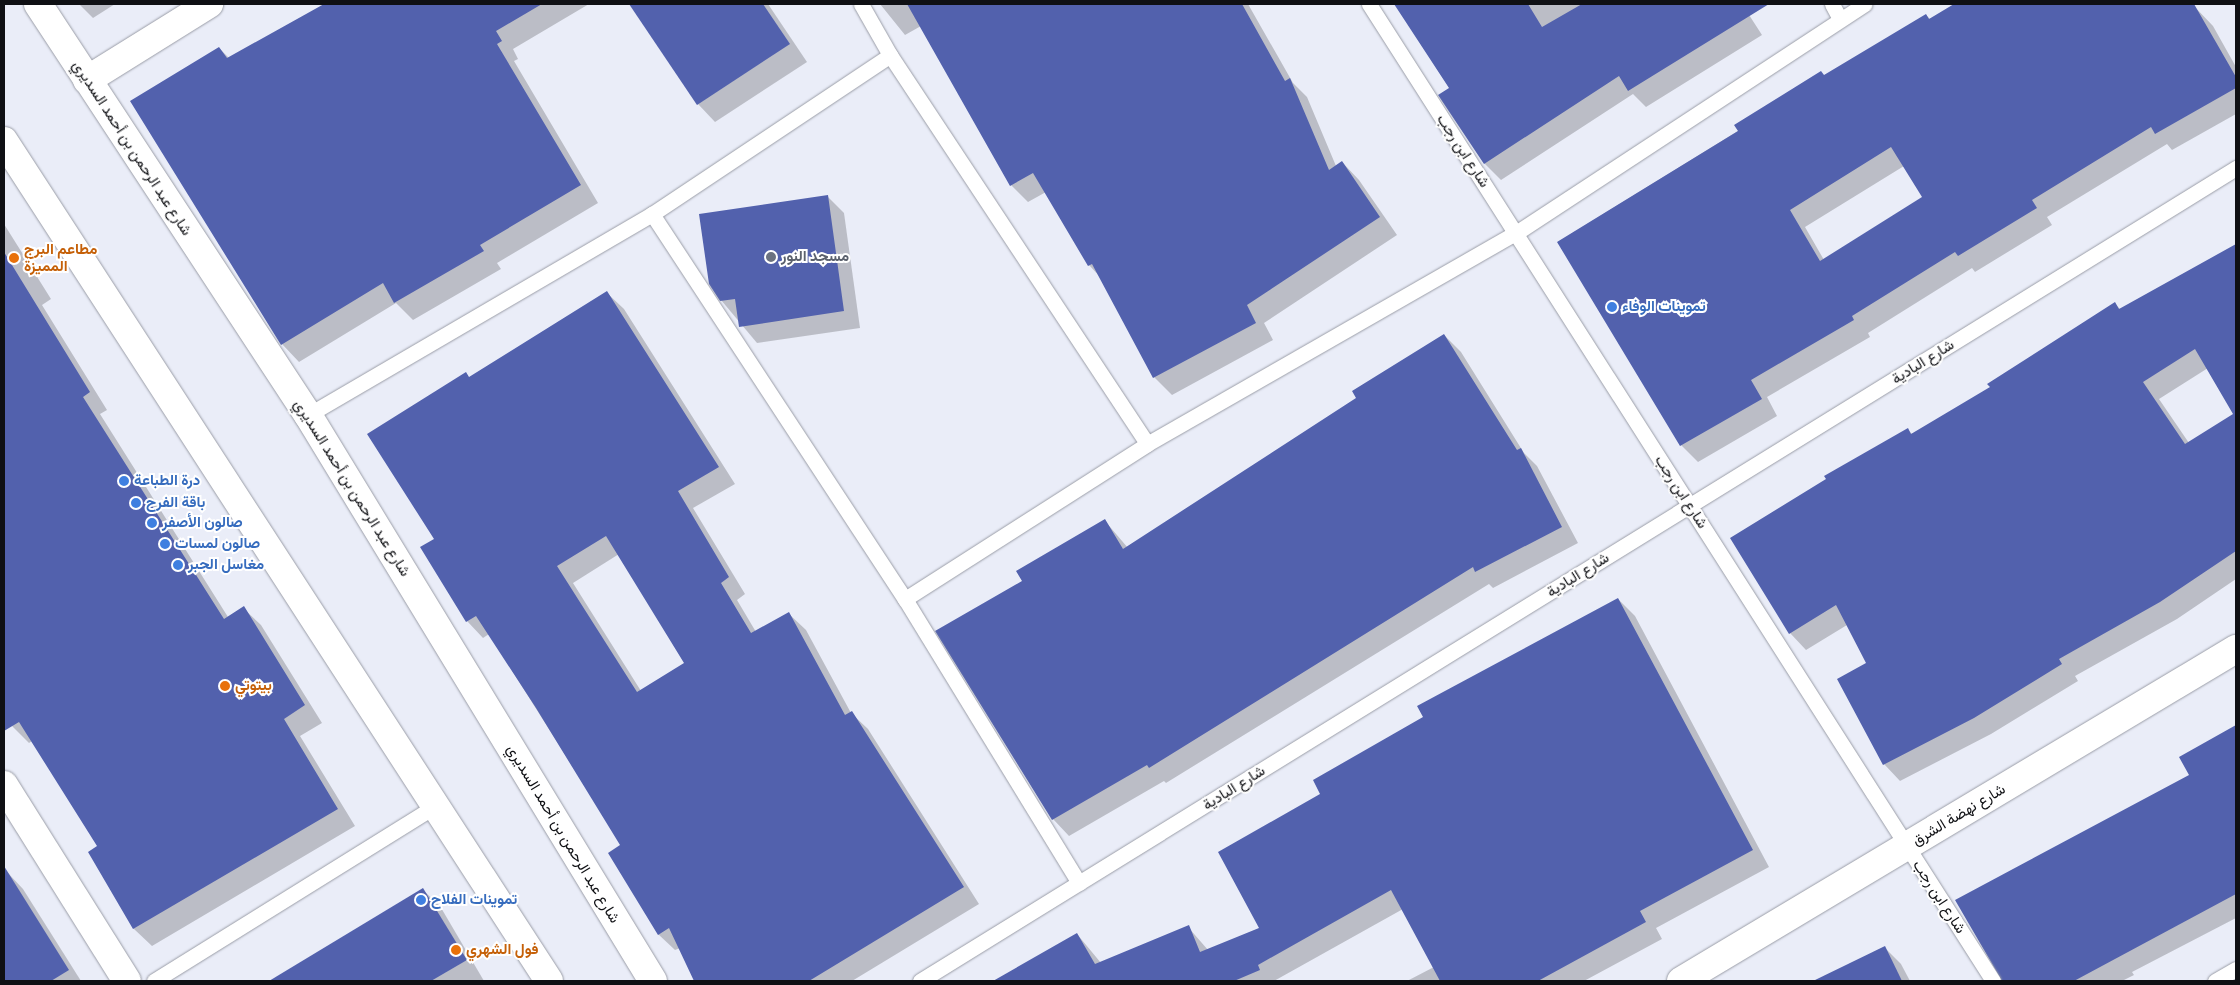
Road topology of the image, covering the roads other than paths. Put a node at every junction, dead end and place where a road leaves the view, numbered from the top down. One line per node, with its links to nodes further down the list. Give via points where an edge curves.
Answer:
1 (38, 4): 9 (street, شارع عبد الرحمن بن أحمد السديري)
2 (209, 4): 9 (street)
3 (861, 4): 8 (lane)
4 (1369, 4): 13 (lane, شارع ابن رجب)
5 (1832, 4): 7 (lane)
6 (1866, 4): 7 (lane)
7 (1840, 18): 13 (lane)
8 (890, 55): 12 (lane); 15 (lane)
9 (87, 80): 14 (street, شارع عبد الرحمن بن أحمد السديري)
10 (4, 141): 20 (street)
11 (2236, 168): 16 (lane, شارع البادية)
12 (652, 214): 14 (lane); 17 (lane)
13 (1516, 233): 15 (lane); 16 (lane, شارع ابن رجب)
14 (308, 415): 27 (street, شارع عبد الرحمن بن أحمد السديري)
15 (1147, 444): 17 (lane)
16 (1690, 505): 21 (lane, شارع ابن رجب); 22 (lane, شارع البادية)
17 (905, 598): 22 (lane)
18 (2236, 649): 21 (street, شارع نهضة الشرق)
19 (4, 785): 24 (street)
20 (435, 806): 25 (lane); 26 (street)
21 (1907, 846): 29 (street, شارع نهضة الشرق); 30 (lane, شارع ابن رجب)
22 (1079, 883): 28 (lane, شارع البادية)
23 (2236, 968): 31 (lane)
24 (127, 981)
25 (154, 981)
26 (549, 981)
27 (653, 981)
28 (920, 981)
29 (1681, 981)
30 (1993, 981)
31 (2215, 981)

